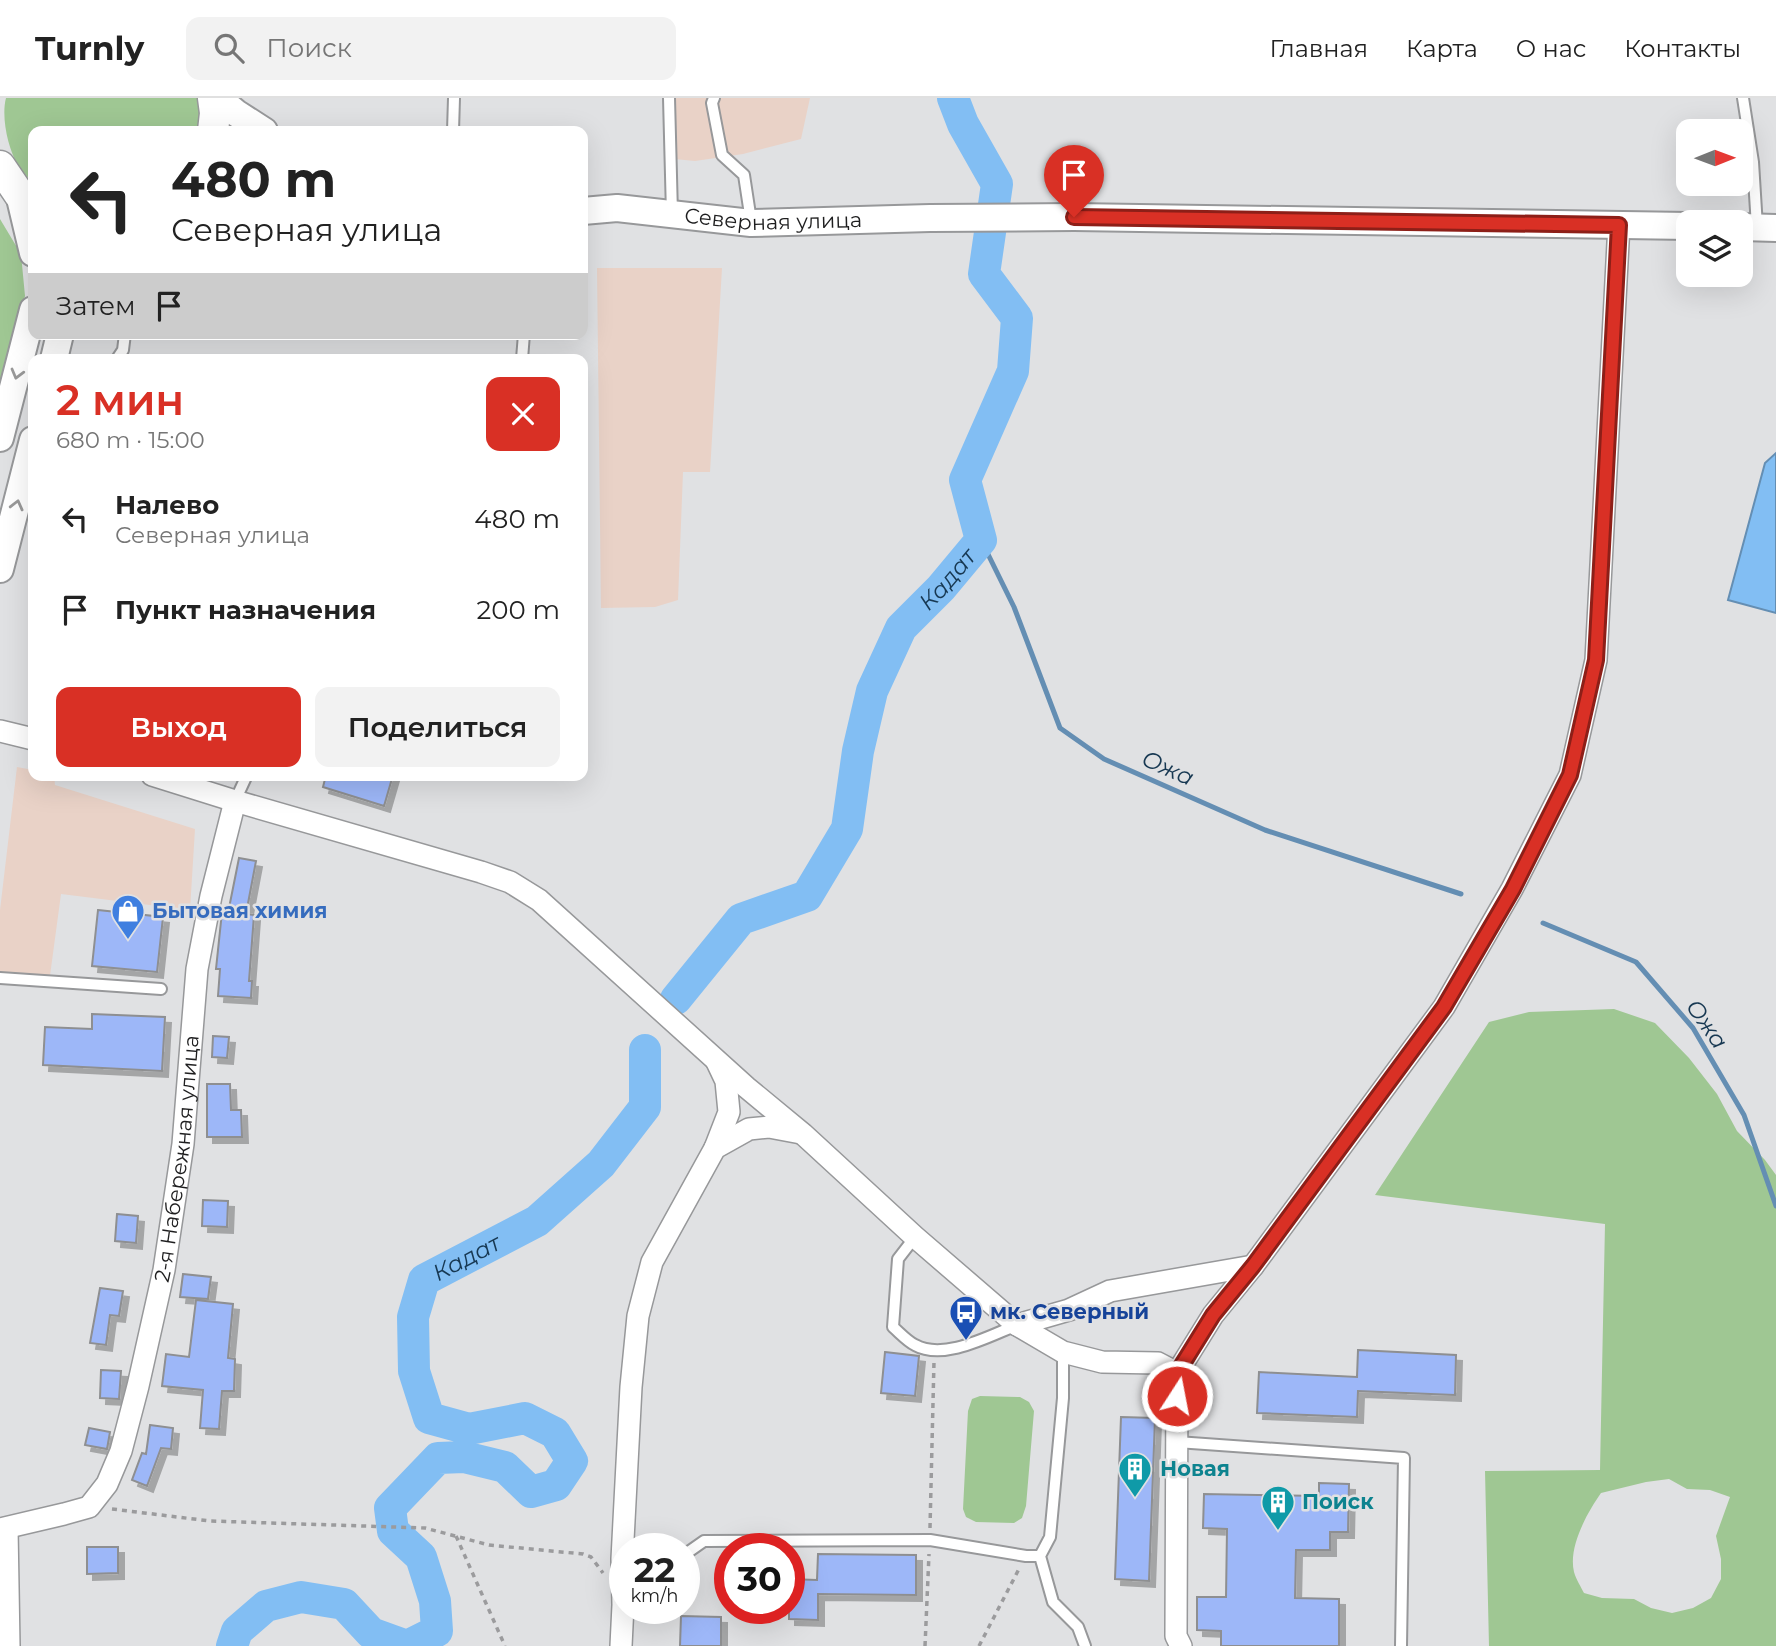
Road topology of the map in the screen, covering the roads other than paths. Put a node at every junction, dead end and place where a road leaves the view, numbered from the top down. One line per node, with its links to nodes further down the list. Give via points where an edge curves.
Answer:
1 (212, 98): 7 (main road)
2 (218, 98): 8 (street)
3 (454, 98): 9 (lane)
4 (669, 98): 15 (lane)
5 (714, 98): 16 (lane, via 722,155 744,175)
6 (1743, 98): 19 (lane)
7 (214, 126)
8 (256, 126)
9 (453, 126)
10 (0, 166): 12 (main road)
11 (588, 194): 13 (street, Северная улица)
12 (26, 200)
13 (617, 208): 14 (street, Северная улица); 15 (street, Северная улица)
14 (588, 211)
15 (672, 214): 16 (street, Северная улица)
16 (751, 223): 17 (street, Северная улица, via 1074,217)
17 (1619, 225): 18 (street); 35 (street, via 1596,660 1570,775 1513,889 1444,1007)
18 (1676, 226)
19 (1758, 227)
20 (28, 329): 21 (street, one-way to 21)
21 (0, 438)
22 (28, 460): 23 (street, one-way to 22)
23 (0, 569)
24 (0, 731): 25 (street)
25 (28, 738)
26 (170, 781): 28 (street)
27 (244, 781): 28 (lane)
28 (234, 802): 31 (street, via 510,882 539,900); 40 (street, 2-я Набережная улица, via 197,969 183,1144 164,1270 121,1451 107,1484 89,1507)
29 (0, 978): 30 (lane)
30 (161, 989)
31 (717, 1060): 32 (street); 33 (street, via 726,1081 729,1112)
32 (803, 1134): 33 (street, via 769,1127 749,1129); 34 (street)
33 (715, 1148): 41 (street, via 652,1262 638,1316)
34 (915, 1237): 36 (street); 36 (lane, via 898,1259 893,1327 915,1345 934,1351 953,1349)
35 (1253, 1266): 36 (street, via 1110,1291 1069,1310); 38 (street, via 1213,1315)
36 (1017, 1325): 37 (street)
37 (1063, 1352): 38 (street, via 1102,1362 1158,1363); 43 (lane, via 1050,1537)
38 (1177, 1373): 39 (street)
39 (1177, 1442): 48 (street, via 1177,1636); 49 (lane, via 1404,1458)
40 (4, 1529): 45 (street)
41 (624, 1533)
42 (700, 1544): 43 (lane, via 930,1540)
43 (1040, 1556): 47 (lane, via 1054,1602 1078,1627)
44 (622, 1624): 46 (street)
45 (9, 1646)
46 (621, 1646)
47 (1085, 1646)
48 (1181, 1646)
49 (1401, 1646)

